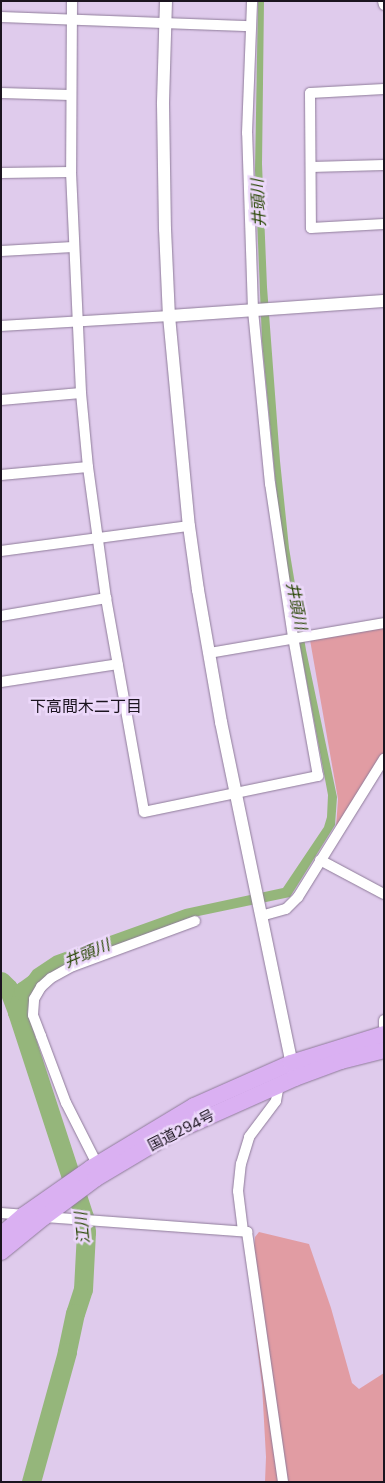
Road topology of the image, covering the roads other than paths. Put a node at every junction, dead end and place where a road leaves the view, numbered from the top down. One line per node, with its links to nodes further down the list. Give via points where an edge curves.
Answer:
1 (72, 1): 7 (street)
2 (166, 1): 8 (street)
3 (252, 1): 9 (street)
4 (383, 1): 5 (street)
5 (384, 5)
6 (1, 17): 7 (street)
7 (71, 19): 8 (street); 12 (street)
8 (165, 22): 9 (street); 22 (street, via 163,171)
9 (251, 26): 21 (street, via 247,133)
10 (384, 88): 14 (street, via 310,93)
11 (1, 93): 12 (street)
12 (70, 95): 15 (street)
13 (384, 165): 14 (street)
14 (310, 167): 17 (street, via 311,228)
15 (71, 172): 16 (street); 18 (street)
16 (1, 173)
17 (384, 224)
18 (73, 247): 19 (street); 23 (street)
19 (1, 251)
20 (384, 301): 21 (street)
21 (253, 310): 22 (street); 35 (street, via 270,484)
22 (169, 316): 23 (street); 29 (street)
23 (77, 322): 24 (street); 25 (street)
24 (1, 326)
25 (81, 393): 26 (street); 27 (street)
26 (1, 400)
27 (88, 467): 28 (street); 30 (street)
28 (1, 476)
29 (189, 526): 30 (street); 36 (street)
30 (98, 538): 31 (street); 32 (street)
31 (1, 552)
32 (106, 598): 33 (street); 37 (street)
33 (1, 616)
34 (384, 623): 35 (street)
35 (293, 637): 36 (street); 40 (street, via 318,776)
36 (209, 653): 40 (street)
37 (118, 664): 38 (street); 40 (street, via 144,812)
38 (1, 682)
39 (384, 759): 41 (street)
40 (235, 794): 43 (street)
41 (320, 860): 42 (street); 43 (street, via 298,897 286,910)
42 (384, 894)
43 (260, 913): 49 (street)
44 (195, 921): 51 (street, via 73,966 51,978 34,999 33,1015)
45 (384, 1020): 46 (street)
46 (384, 1026)
47 (384, 1034): 49 (highway, 国道294号)
48 (384, 1050): 49 (highway, 国道294号)
49 (293, 1070): 50 (highway, 国道294号); 51 (highway, 国道294号, via 194,1106)
50 (279, 1084): 51 (highway, 国道294号); 56 (street, via 276,1101 250,1137 241,1164 238,1191)
51 (94, 1170): 52 (highway, 国道294号)
52 (64, 1194): 54 (highway, 国道294号); 55 (highway, 国道294号)
53 (1, 1213): 54 (street)
54 (24, 1215): 55 (street); 57 (highway, 国道294号)
55 (44, 1217): 56 (street); 58 (highway, 国道294号)
56 (243, 1231): 59 (street, via 246,1232)
57 (1, 1235)
58 (1, 1252)
59 (283, 1482)

